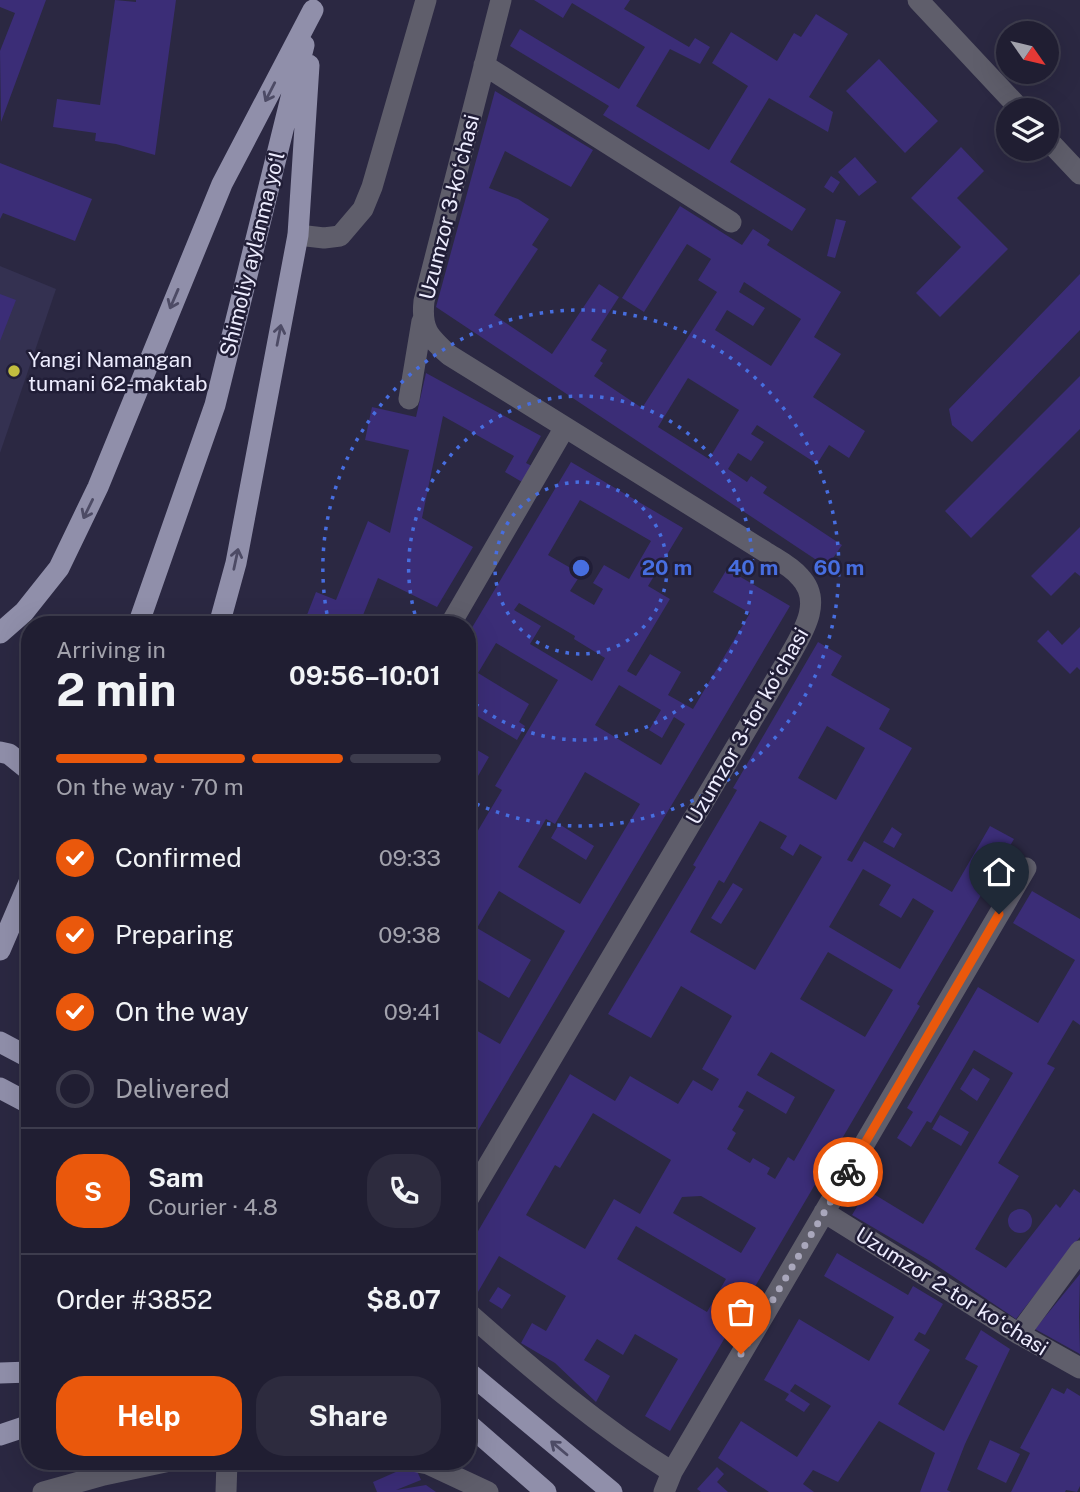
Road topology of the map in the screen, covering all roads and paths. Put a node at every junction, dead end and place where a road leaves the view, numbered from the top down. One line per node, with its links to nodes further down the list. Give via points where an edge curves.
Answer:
1 (426, 0): 10 (street, via 363,209 340,236)
2 (501, 0): 5 (street, Uzumzor 3-koʻchasi)
3 (918, 0): 6 (street)
4 (313, 5): 10 (main road); 14 (main road, Shimoliy aylanma yoʻl, via 215,405); 17 (main road, one-way to 17, via 222,184 98,487 59,568 24,612)
5 (484, 65): 9 (street); 11 (street, Uzumzor 3-koʻchasi)
6 (1010, 98)
7 (1059, 152): 8 (street)
8 (1080, 174)
9 (731, 222)
10 (298, 235): 15 (main road, one-way to 10, via 236,563)
11 (422, 321): 12 (street); 13 (street, Uzumzor 3-koʻchasi, via 431,338 449,355)
12 (410, 399)
13 (565, 427): 16 (street); 27 (street, Uzumzor 3-tor koʻchasi, via 799,575 809,588 811,613)
14 (141, 616)
15 (221, 616)
16 (455, 616)
17 (0, 633)
18 (0, 752): 19 (main road)
19 (21, 764)
20 (1026, 868): 28 (street)
21 (21, 901): 22 (main road)
22 (2, 945)
23 (0, 1042): 24 (main road)
24 (21, 1053)
25 (0, 1088): 26 (main road)
26 (21, 1099)
27 (476, 1186)
28 (824, 1212): 31 (street, Uzumzor 2-tor koʻchasi); 42 (street)
29 (1080, 1251): 31 (street)
30 (476, 1320): 42 (street, via 555,1389)
31 (1019, 1334): 32 (street, Uzumzor 2-tor koʻchasi)
32 (1080, 1368)
33 (21, 1372): 34 (main road)
34 (0, 1373)
35 (476, 1379): 48 (main road, one-way to 35)
36 (21, 1428): 38 (main road)
37 (476, 1431): 47 (main road)
38 (0, 1436)
39 (145, 1470): 43 (street)
40 (227, 1470): 45 (street)
41 (440, 1470): 46 (street)
42 (672, 1472): 49 (street)
43 (105, 1484): 44 (street)
44 (43, 1492)
45 (226, 1492)
46 (488, 1492)
47 (546, 1492)
48 (611, 1492)
49 (664, 1492)

